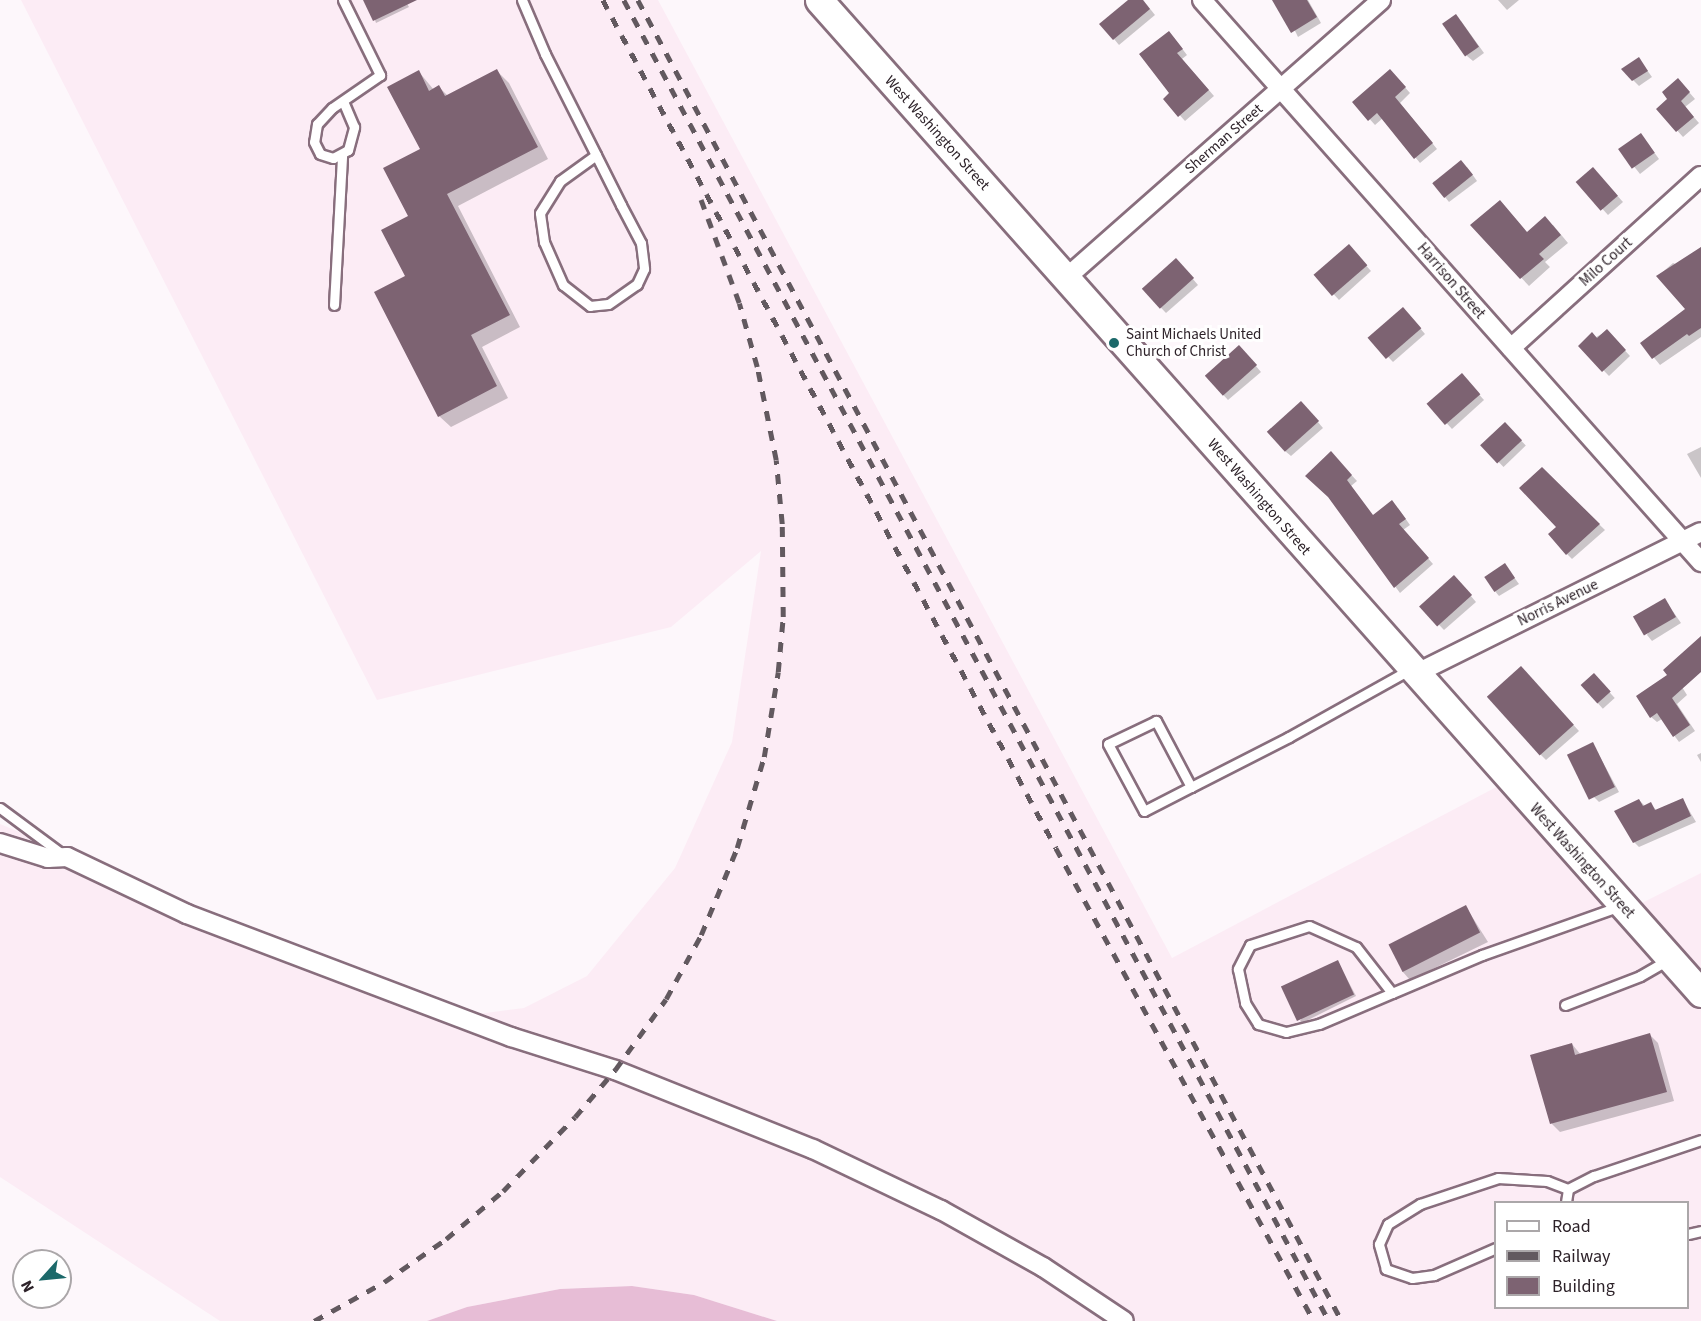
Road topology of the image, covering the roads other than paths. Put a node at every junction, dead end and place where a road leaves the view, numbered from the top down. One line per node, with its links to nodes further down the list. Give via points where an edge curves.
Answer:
1 (343, 0): 7 (lane, via 380,75)
2 (522, 0): 8 (lane)
3 (819, 0): 11 (main road, West Washington Street)
4 (1202, 0): 6 (street, Harrison Street)
5 (1381, 0): 6 (street, Sherman Street)
6 (1281, 89): 11 (street, Sherman Street); 13 (street, Harrison Street)
7 (343, 101): 9 (lane, via 354,127 348,150); 9 (lane, via 317,124 314,142 320,154)
8 (596, 155): 8 (lane, via 560,181 540,213 544,242 563,285 590,306 608,304 625,296 644,269 641,243)
9 (342, 156): 12 (lane)
10 (1701, 176): 13 (street, Milo Court)
11 (1066, 278): 17 (main road, West Washington Street)
12 (334, 305)
13 (1510, 348): 15 (street, Harrison Street)
14 (1701, 532): 15 (street, Norris Avenue)
15 (1683, 541): 16 (street, Harrison Street); 17 (street, Norris Avenue)
16 (1701, 562)
17 (1413, 671): 18 (lane); 22 (main road, West Washington Street)
18 (1191, 787): 18 (lane, via 1144,811 1108,744 1156,721)
19 (0, 808): 21 (lane)
20 (0, 843): 21 (street, via 48,858)
21 (66, 857): 31 (street, via 187,914 511,1037 615,1070 813,1149 904,1191 1043,1266)
22 (1622, 905): 23 (main road, West Washington Street); 24 (lane, via 1482,955)
23 (1670, 959): 25 (main road, West Washington Street); 26 (lane, via 1640,976)
24 (1392, 993): 24 (lane, via 1319,1024 1286,1032 1258,1024 1245,1003 1238,969 1251,945 1309,926 1356,947)
25 (1701, 993)
26 (1564, 1005)
27 (1701, 1140): 28 (lane)
28 (1568, 1188): 29 (lane); 30 (lane, via 1547,1181 1498,1178 1420,1204 1388,1224 1379,1244 1386,1269 1412,1278 1434,1275)
29 (1566, 1201)
30 (1494, 1249)
31 (1124, 1321)

